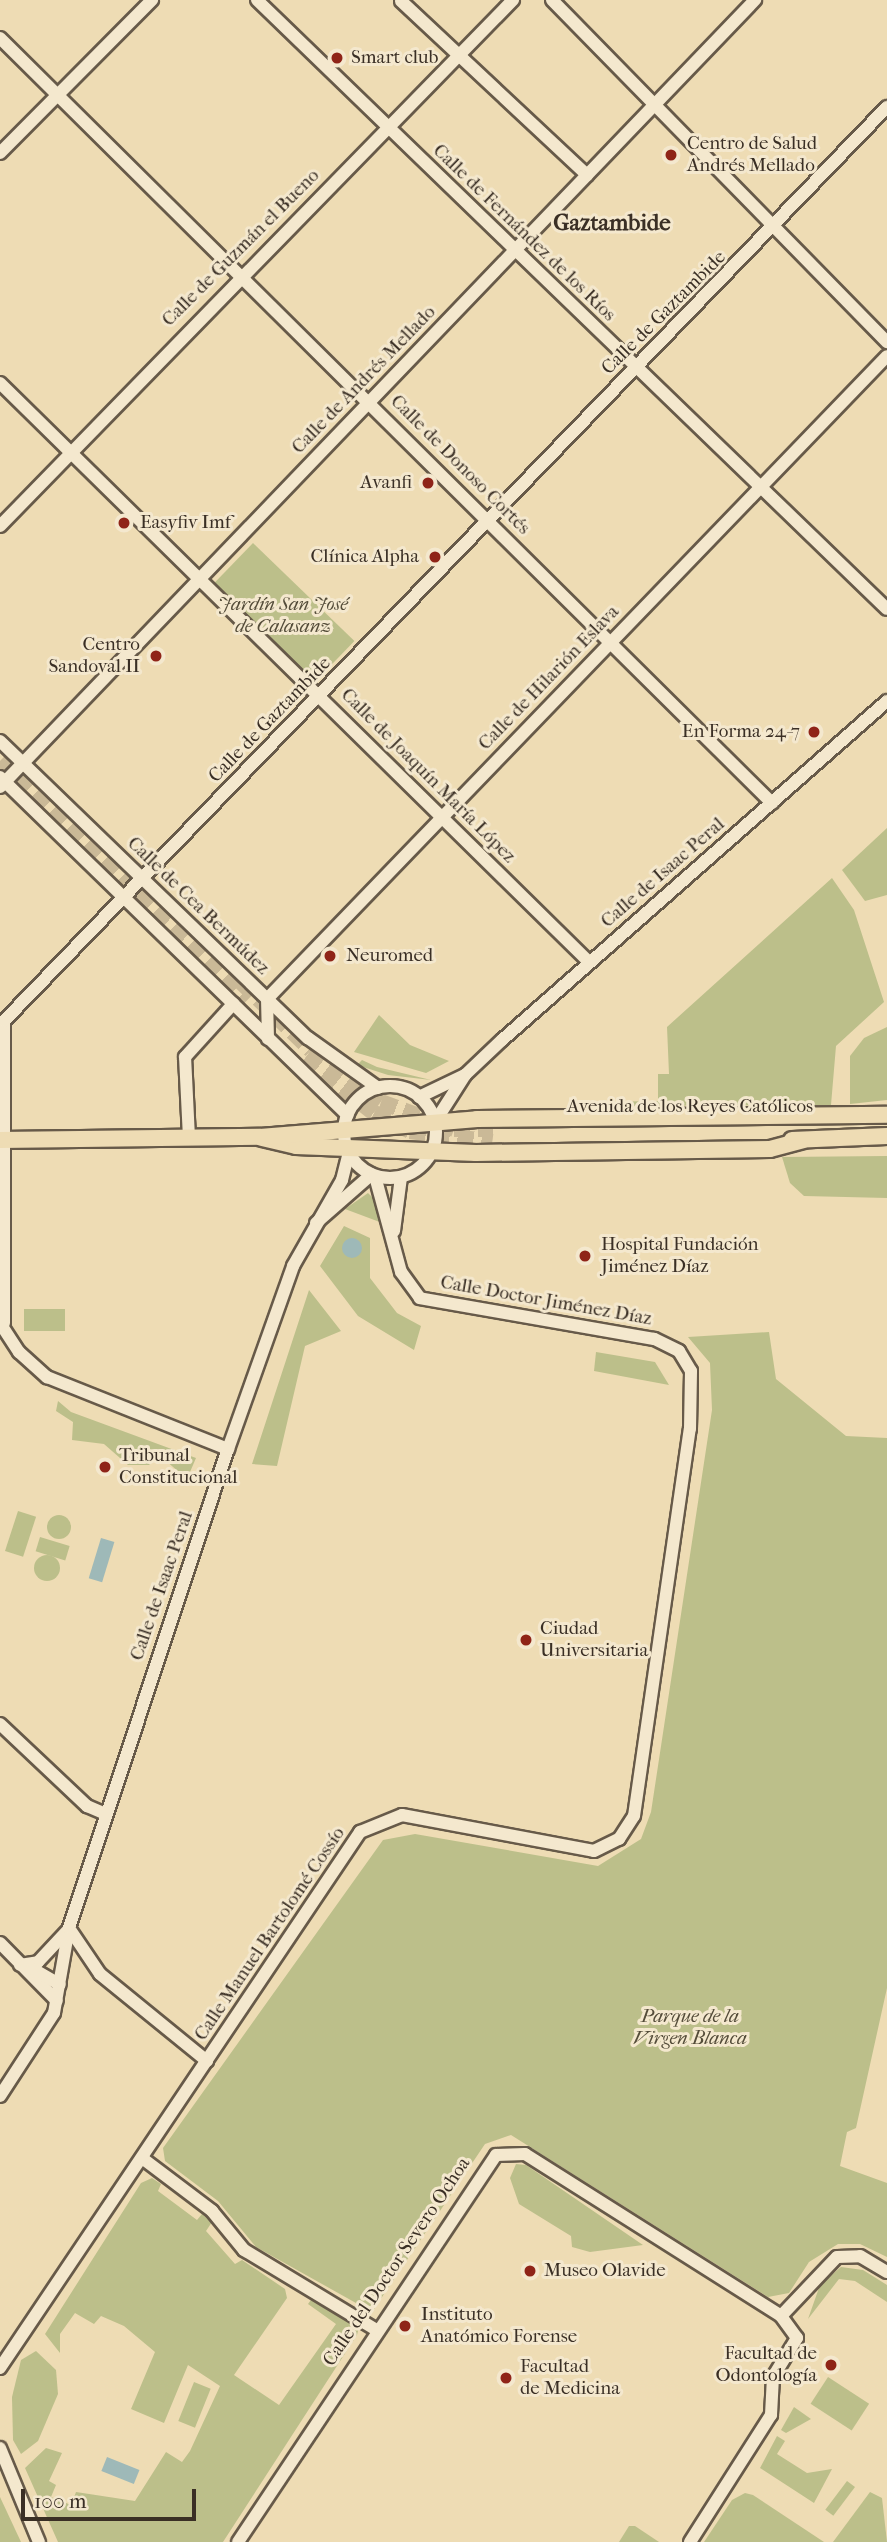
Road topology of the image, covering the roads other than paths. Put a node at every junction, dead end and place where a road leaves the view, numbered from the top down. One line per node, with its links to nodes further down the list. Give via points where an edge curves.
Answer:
1 (152, 0): 9 (street)
2 (257, 0): 12 (street, Calle de Fernández de los Ríos)
3 (513, 0): 8 (street, Calle de Guzmán el Bueno)
4 (552, 0): 10 (street)
5 (755, 0): 10 (street, Calle de Andrés Mellado)
6 (401, 1): 8 (street)
7 (0, 38): 9 (street, Calle de Donoso Cortés)
8 (460, 51): 12 (street, Calle de Guzmán el Bueno); 14 (street)
9 (58, 95): 13 (street); 17 (street, Calle de Donoso Cortés)
10 (655, 104): 14 (street, Calle de Andrés Mellado); 15 (street)
11 (887, 107): 15 (street, Calle de Gaztambide)
12 (388, 127): 16 (street, Calle de Fernández de los Ríos); 17 (street, Calle de Guzmán el Bueno)
13 (0, 153)
14 (587, 175): 16 (street, Calle de Andrés Mellado)
15 (775, 227): 18 (street); 20 (street, Calle de Gaztambide)
16 (515, 250): 20 (street, Calle de Fernández de los Ríos); 22 (street, Calle de Andrés Mellado)
17 (240, 276): 22 (street, Calle de Donoso Cortés); 23 (street, Calle de Guzmán el Bueno)
18 (887, 342)
19 (887, 356): 24 (street, Calle de Hilarión Eslava)
20 (636, 368): 24 (street, Calle de Fernández de los Ríos); 25 (street, Calle de Gaztambide)
21 (0, 383): 23 (street, Calle de Joaquín María López)
22 (369, 402): 25 (street, Calle de Donoso Cortés); 27 (street, Calle de Andrés Mellado)
23 (71, 452): 26 (street, Calle de Guzmán el Bueno); 27 (street, Calle de Joaquín María López)
24 (759, 488): 28 (street, Calle de Fernández de los Ríos); 29 (street, Calle de Hilarión Eslava)
25 (489, 522): 29 (street, Calle de Donoso Cortés); 30 (street, Calle de Gaztambide)
26 (0, 526)
27 (200, 579): 30 (street, Calle de Joaquín María López); 33 (street, Calle de Andrés Mellado)
28 (887, 609)
29 (611, 642): 35 (street, Calle de Donoso Cortés); 36 (street, Calle de Hilarión Eslava)
30 (320, 696): 36 (street, Calle de Joaquín María López); 37 (street, Calle de Gaztambide)
31 (887, 701): 35 (street, Calle de Isaac Peral)
32 (0, 741): 33 (street, Calle de Cea Bermúdez)
33 (23, 763): 34 (street, Calle de Andrés Mellado); 37 (street, Calle de Cea Bermúdez)
34 (2, 782): 38 (street)
35 (772, 803): 39 (street, Calle de Isaac Peral)
36 (443, 817): 39 (street, Calle de Joaquín María López); 40 (street, Calle de Hilarión Eslava)
37 (142, 879): 38 (street, Calle de Gaztambide); 40 (street, Calle de Cea Bermúdez)
38 (124, 898): 41 (street); 53 (street, Calle de Gaztambide, via 4,1021)
39 (589, 962): 43 (street, Calle de Isaac Peral)
40 (267, 999): 42 (street); 44 (street, Calle de Cea Bermúdez, via 326,1054)
41 (233, 1004): 42 (street); 52 (street, via 186,1057)
42 (268, 1039): 47 (street)
43 (465, 1075): 45 (street, Calle de Isaac Peral); 49 (street, Calle de Isaac Peral)
44 (378, 1088): 45 (street, via 400,1088); 47 (street)
45 (419, 1097): 49 (street)
46 (887, 1115): 49 (main road)
47 (346, 1121): 49 (main road); 51 (main road); 55 (street)
48 (887, 1122): 54 (main road, Avenida de los Reyes Católicos, via 493,1136)
49 (435, 1123): 56 (street)
50 (887, 1136): 54 (main road, Avenida de los Reyes Católicos)
51 (260, 1137): 52 (main road); 55 (main road, via 287,1145)
52 (189, 1138): 53 (main road)
53 (1, 1140): 61 (street, Calle de Gaztambide)
54 (803, 1140): 56 (main road, via 770,1149)
55 (348, 1149): 56 (main road); 57 (street); 59 (street, Calle de Isaac Peral, via 342,1180)
56 (433, 1150): 58 (street, via 422,1166)
57 (374, 1175): 58 (street); 59 (street, Calle de Isaac Peral); 60 (street, Calle Doctor Jiménez Díaz)
58 (401, 1177): 60 (street, Calle Doctor Jiménez Díaz)
59 (316, 1223): 63 (street, Calle de Isaac Peral, via 279,1299)
60 (394, 1231): 62 (street, Calle Doctor Jiménez Díaz, via 401,1272 420,1298 654,1339 679,1351 693,1381)
61 (2, 1323): 63 (street, via 19,1353 47,1377)
62 (687, 1446): 71 (street, Calle Manuel Bartolomé Cossío, via 628,1829 610,1846 590,1851 402,1815 360,1832)
63 (228, 1449): 65 (street, Calle de Isaac Peral)
64 (0, 1724): 65 (street, via 87,1806)
65 (106, 1814): 66 (street, Calle de Isaac Peral)
66 (69, 1928): 68 (street, via 50,1953); 69 (street); 71 (street, via 100,1974)
67 (0, 1943): 68 (street)
68 (23, 1965): 69 (street); 70 (street)
69 (60, 1985): 70 (street)
70 (58, 2001): 72 (street)
71 (207, 2062): 73 (street, Calle Manuel Bartolomé Cossío)
72 (0, 2096)
73 (142, 2158): 76 (street, via 212,2211 244,2250); 77 (street, Calle Manuel Bartolomé Cossío)
74 (887, 2272): 75 (street, via 860,2256 836,2257)
75 (781, 2316): 76 (street, Calle del Doctor Severo Ochoa, via 526,2154 506,2150 488,2160); 81 (street, via 797,2339 774,2377 771,2415)
76 (375, 2329): 80 (street, Calle del Doctor Severo Ochoa)
77 (0, 2368)
78 (0, 2448): 79 (street)
79 (39, 2542)
80 (238, 2542)
81 (690, 2542)

